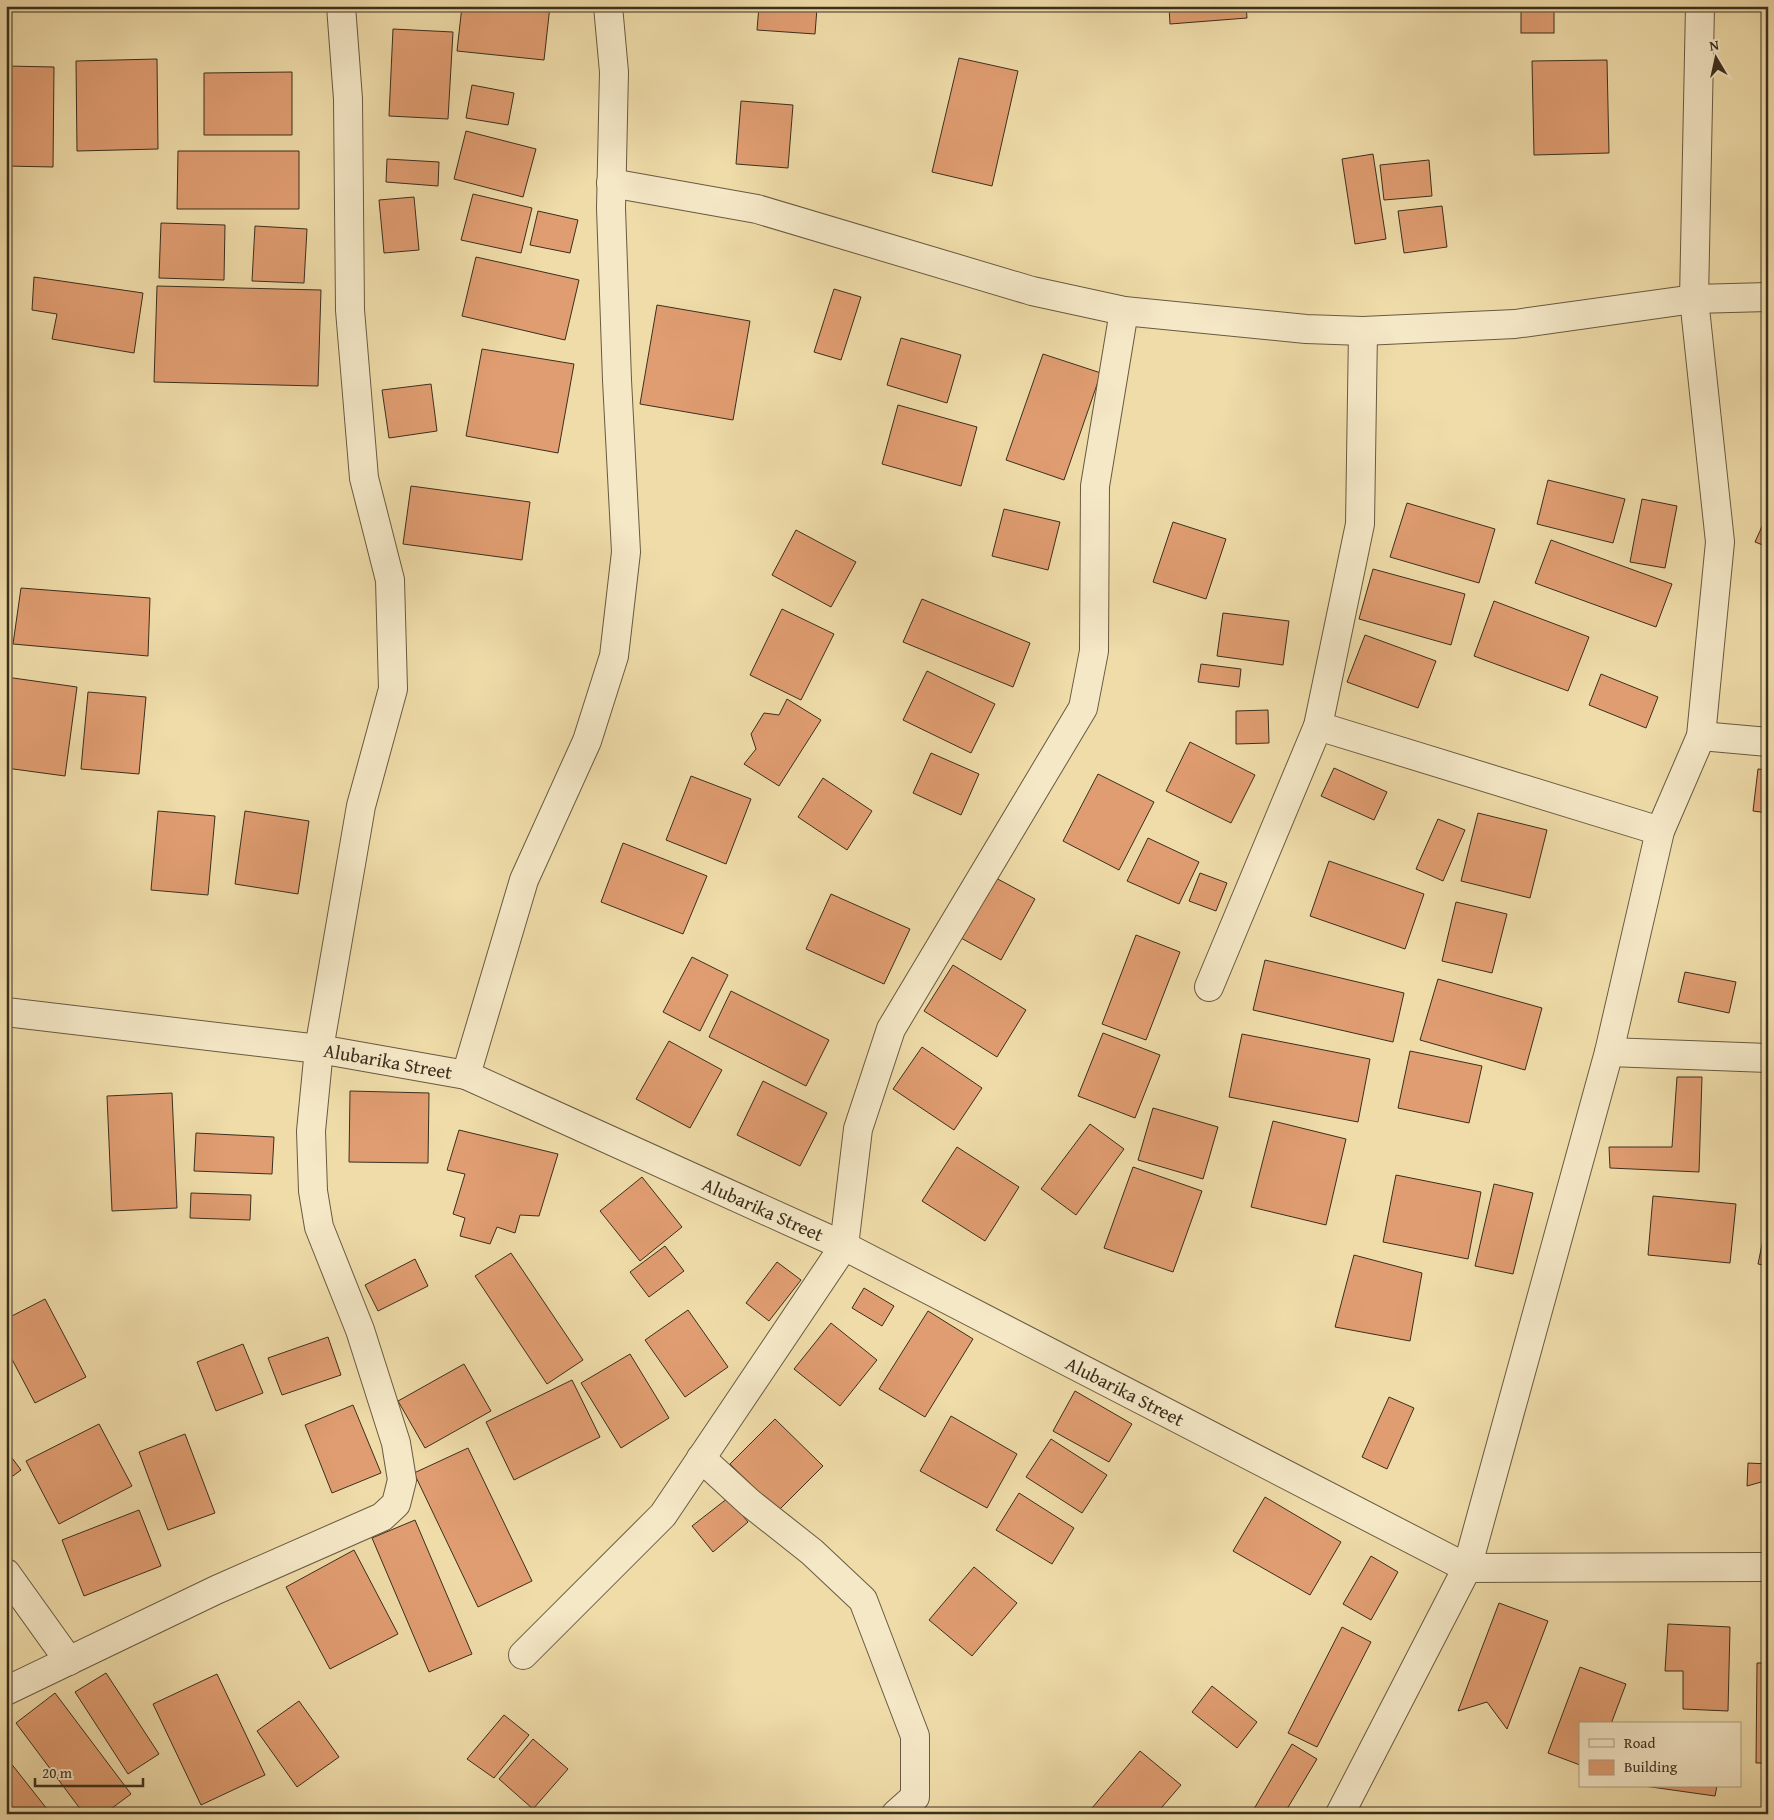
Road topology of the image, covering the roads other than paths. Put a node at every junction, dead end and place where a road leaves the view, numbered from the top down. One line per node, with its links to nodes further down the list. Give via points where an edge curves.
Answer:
1 (341, 6): 15 (street, via 348,99 351,319 364,478 390,580 393,689 361,806)
2 (608, 6): 4 (street, via 614,72)
3 (1700, 6): 6 (street)
4 (611, 184): 7 (street, via 757,209 1032,290); 18 (street, via 626,552 614,656 587,741 524,880)
5 (1768, 297): 6 (street)
6 (1694, 299): 8 (street, via 1514,324); 10 (street, via 1720,542)
7 (1124, 311): 8 (street, via 1306,329); 19 (street, via 1096,486 1094,651 1083,708 891,1029 858,1129)
8 (1364, 331): 9 (street, via 1360,524)
9 (1318, 726): 12 (street); 13 (street)
10 (1701, 736): 11 (street); 12 (street)
11 (1768, 742)
12 (1660, 831): 16 (street)
13 (1209, 987)
14 (6, 1012): 15 (street, Alubarika Street)
15 (319, 1049): 18 (street, Alubarika Street); 25 (street, via 311,1131 314,1200 319,1227 360,1330 396,1443 402,1480 396,1504 382,1517 216,1590)
16 (1609, 1052): 17 (street); 22 (street)
17 (1768, 1058)
18 (466, 1075): 19 (street, Alubarika Street)
19 (844, 1246): 20 (street); 22 (street, Alubarika Street)
20 (701, 1458): 24 (street, via 663,1515); 27 (street, via 863,1600 915,1736 915,1797)
21 (1768, 1567): 22 (street)
22 (1467, 1568): 28 (street)
23 (6, 1573): 25 (street)
24 (523, 1656)
25 (70, 1661): 26 (street)
26 (6, 1691)
27 (896, 1814)
28 (1340, 1814)

